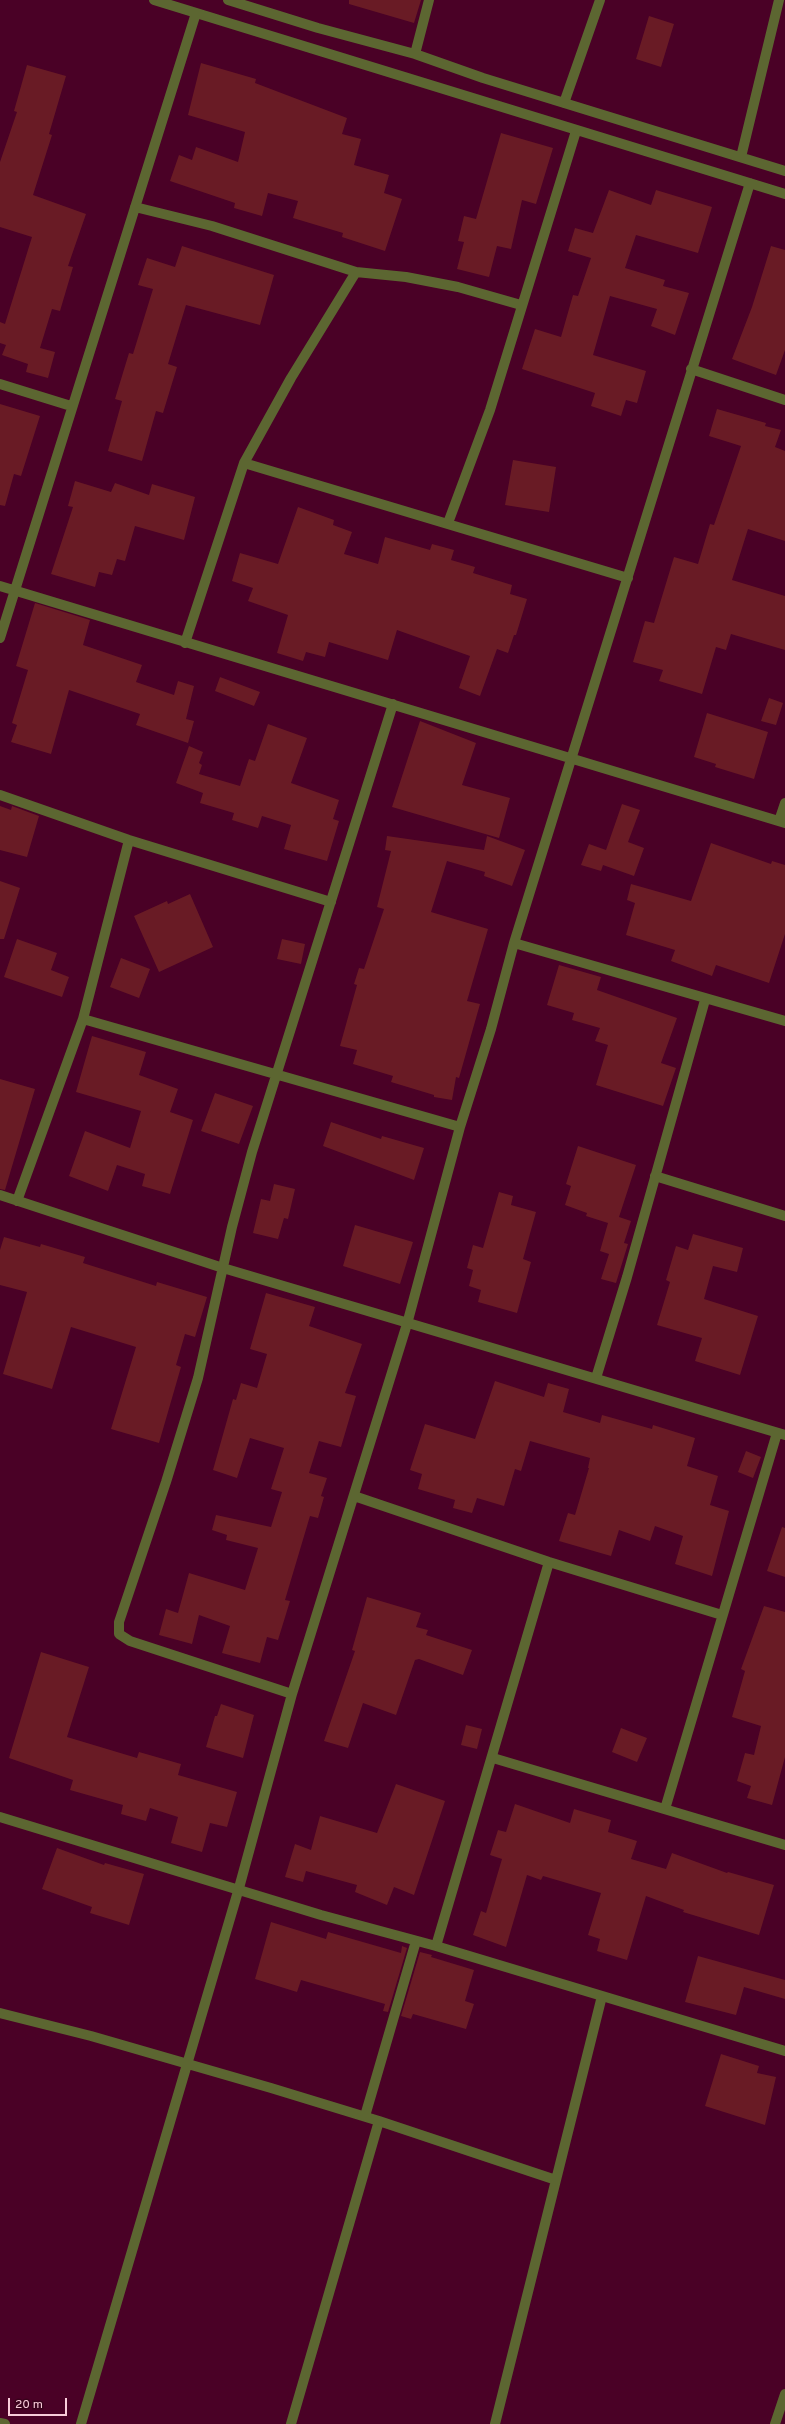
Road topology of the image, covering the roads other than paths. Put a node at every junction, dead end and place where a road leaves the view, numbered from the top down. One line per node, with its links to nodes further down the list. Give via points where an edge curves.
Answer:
1 (154, 0): 7 (street)
2 (228, 0): 6 (street)
3 (429, 0): 8 (street)
4 (600, 0): 9 (street)
5 (778, 0): 11 (street)
6 (261, 5): 8 (street)
7 (196, 13): 10 (street); 15 (street)
8 (415, 54): 9 (street)
9 (564, 103): 11 (street)
10 (576, 131): 13 (street); 17 (street)
11 (741, 157): 12 (street)
12 (785, 171)
13 (750, 183): 14 (street); 18 (street)
14 (785, 194)
15 (135, 207): 16 (street, via 212,226); 21 (street)
16 (356, 272): 17 (street, via 406,277 458,287); 22 (street, via 291,378)
17 (521, 305): 23 (street, via 490,410)
18 (692, 369): 20 (street); 24 (street)
19 (0, 384): 21 (street)
20 (785, 400)
21 (72, 406): 26 (street)
22 (244, 463): 23 (street); 28 (street)
23 (448, 523): 24 (street)
24 (628, 578): 30 (street)
25 (0, 586): 26 (street)
26 (14, 590): 27 (street); 28 (street)
27 (0, 638)
28 (186, 643): 29 (street)
29 (393, 704): 30 (street); 35 (street)
30 (570, 758): 33 (street); 36 (street)
31 (0, 795): 34 (street)
32 (785, 803): 33 (street)
33 (782, 822)
34 (129, 840): 35 (street); 38 (street)
35 (331, 902): 40 (street)
36 (514, 943): 37 (street); 41 (street, via 491,1029)
37 (705, 1000): 39 (street); 42 (street)
38 (83, 1019): 40 (street); 44 (street)
39 (785, 1022)
40 (278, 1073): 41 (street); 46 (street, via 252,1152)
41 (460, 1127): 47 (street)
42 (655, 1176): 45 (street); 48 (street)
43 (0, 1195): 44 (street)
44 (17, 1200): 46 (street)
45 (785, 1216)
46 (223, 1268): 47 (street); 53 (street, via 198,1378 118,1622 119,1634 130,1641)
47 (408, 1324): 48 (street); 50 (street)
48 (596, 1378): 49 (street)
49 (781, 1434): 52 (street)
50 (354, 1496): 51 (street); 53 (street)
51 (550, 1562): 52 (street); 54 (street)
52 (722, 1615): 55 (street)
53 (292, 1694): 58 (street)
54 (493, 1758): 55 (street); 60 (street)
55 (665, 1810): 57 (street)
56 (0, 1818): 58 (street)
57 (785, 1845)
58 (238, 1888): 59 (street, via 321,1915); 64 (street)
59 (416, 1941): 60 (street); 65 (street)
60 (436, 1946): 61 (street)
61 (602, 1996): 63 (street); 67 (street)
62 (1, 2016): 64 (street, via 91,2036)
63 (785, 2051)
64 (188, 2064): 65 (street); 71 (street)
65 (365, 2116): 66 (street)
66 (379, 2121): 67 (street); 72 (street)
67 (556, 2180): 73 (street)
68 (785, 2394): 74 (street)
69 (0, 2423): 70 (street)
70 (5, 2424)
71 (81, 2424)
72 (291, 2424)
73 (495, 2424)
74 (775, 2424)

